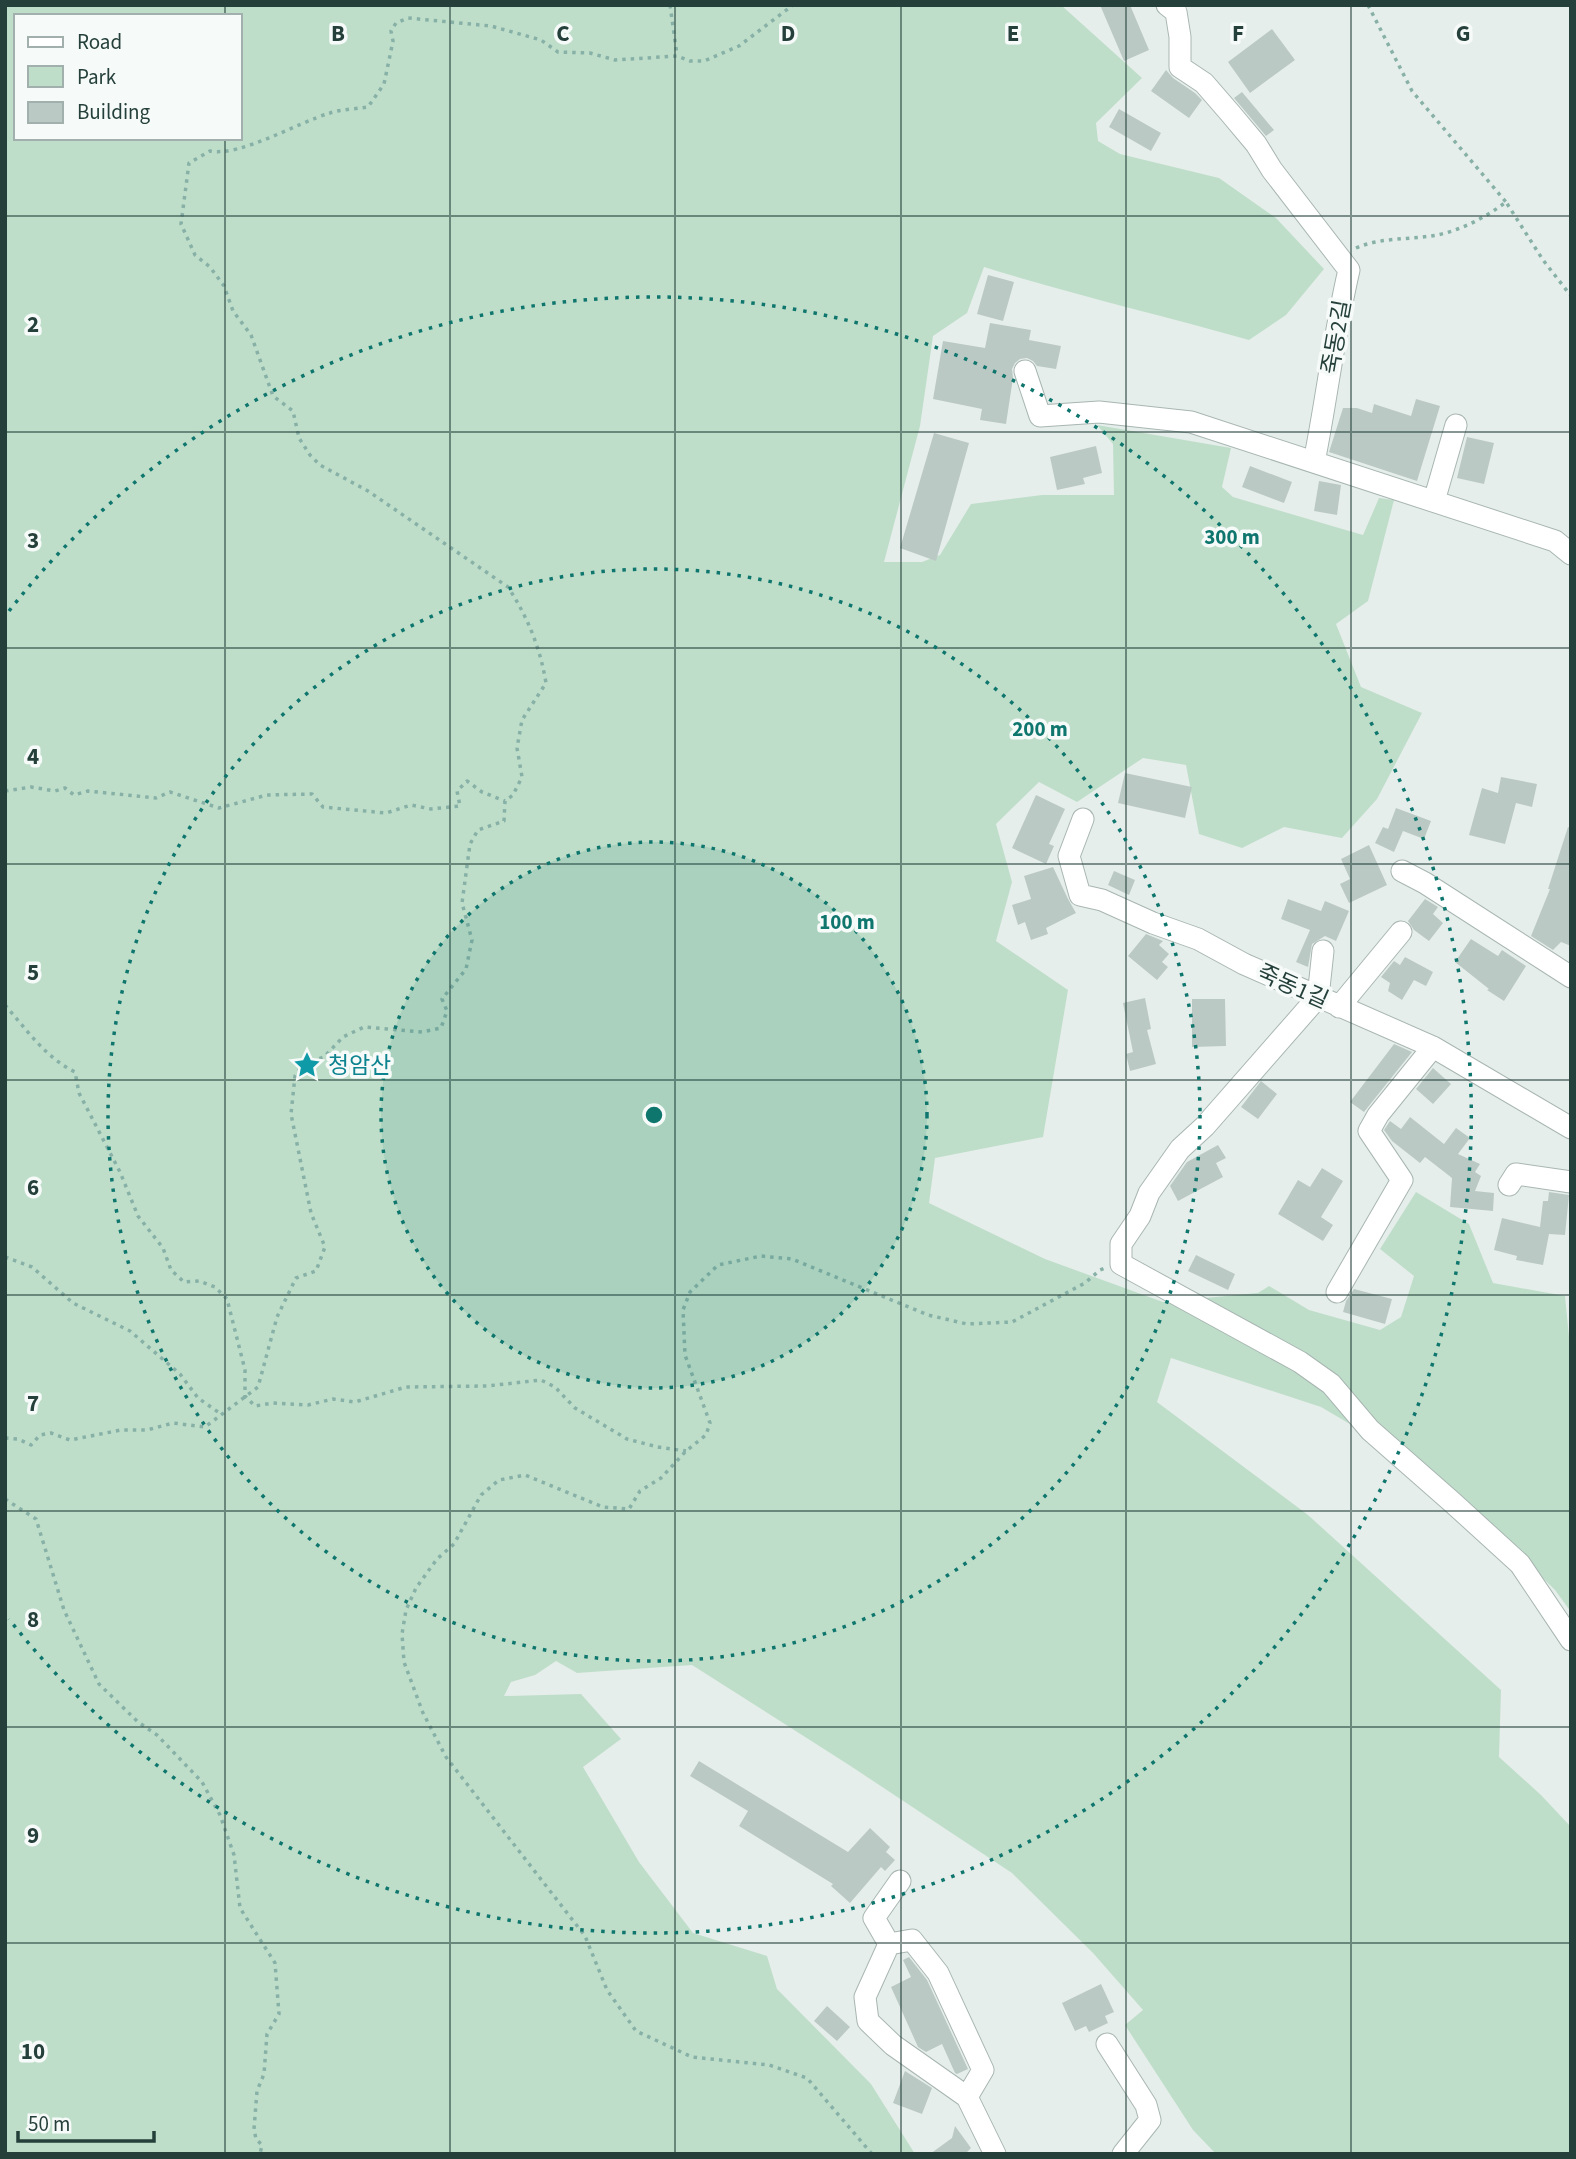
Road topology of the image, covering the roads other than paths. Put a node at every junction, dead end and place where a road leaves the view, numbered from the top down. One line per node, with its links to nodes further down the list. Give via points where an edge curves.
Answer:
1 (1167, 5): 4 (street, 죽동2길, via 1176,12 1180,67 1204,83 1256,144 1349,270)
2 (1025, 371): 4 (street, via 1040,416 1099,412 1191,422)
3 (1456, 425): 5 (street)
4 (1314, 462): 5 (street)
5 (1434, 502): 6 (street, via 1555,541)
6 (1571, 555)
7 (1083, 819): 12 (street, 죽동1길, via 1069,856 1080,895 1198,939)
8 (1402, 871): 11 (street)
9 (1401, 932): 13 (street)
10 (1323, 951): 12 (street)
11 (1571, 977)
12 (1318, 997): 13 (street, 죽동1길); 19 (street, via 1180,1149 1121,1244 1121,1264 1300,1362 1331,1384 1370,1430 1520,1564)
13 (1339, 1007): 14 (street, 죽동1길)
14 (1433, 1047): 15 (street, 죽동1길); 18 (street, via 1369,1131 1402,1180)
15 (1571, 1128)
16 (1571, 1182): 17 (street, via 1516,1174)
17 (1509, 1185)
18 (1337, 1292)
19 (1571, 1640)
20 (900, 1881): 21 (street, via 874,1918)
21 (889, 1944): 23 (street, via 912,1940 938,1973 983,2070); 23 (street, via 865,1997 868,2021 893,2045)
22 (1107, 2044): 25 (street, via 1146,2105 1150,2120)
23 (967, 2097): 24 (street)
24 (995, 2154)
25 (1123, 2154)

